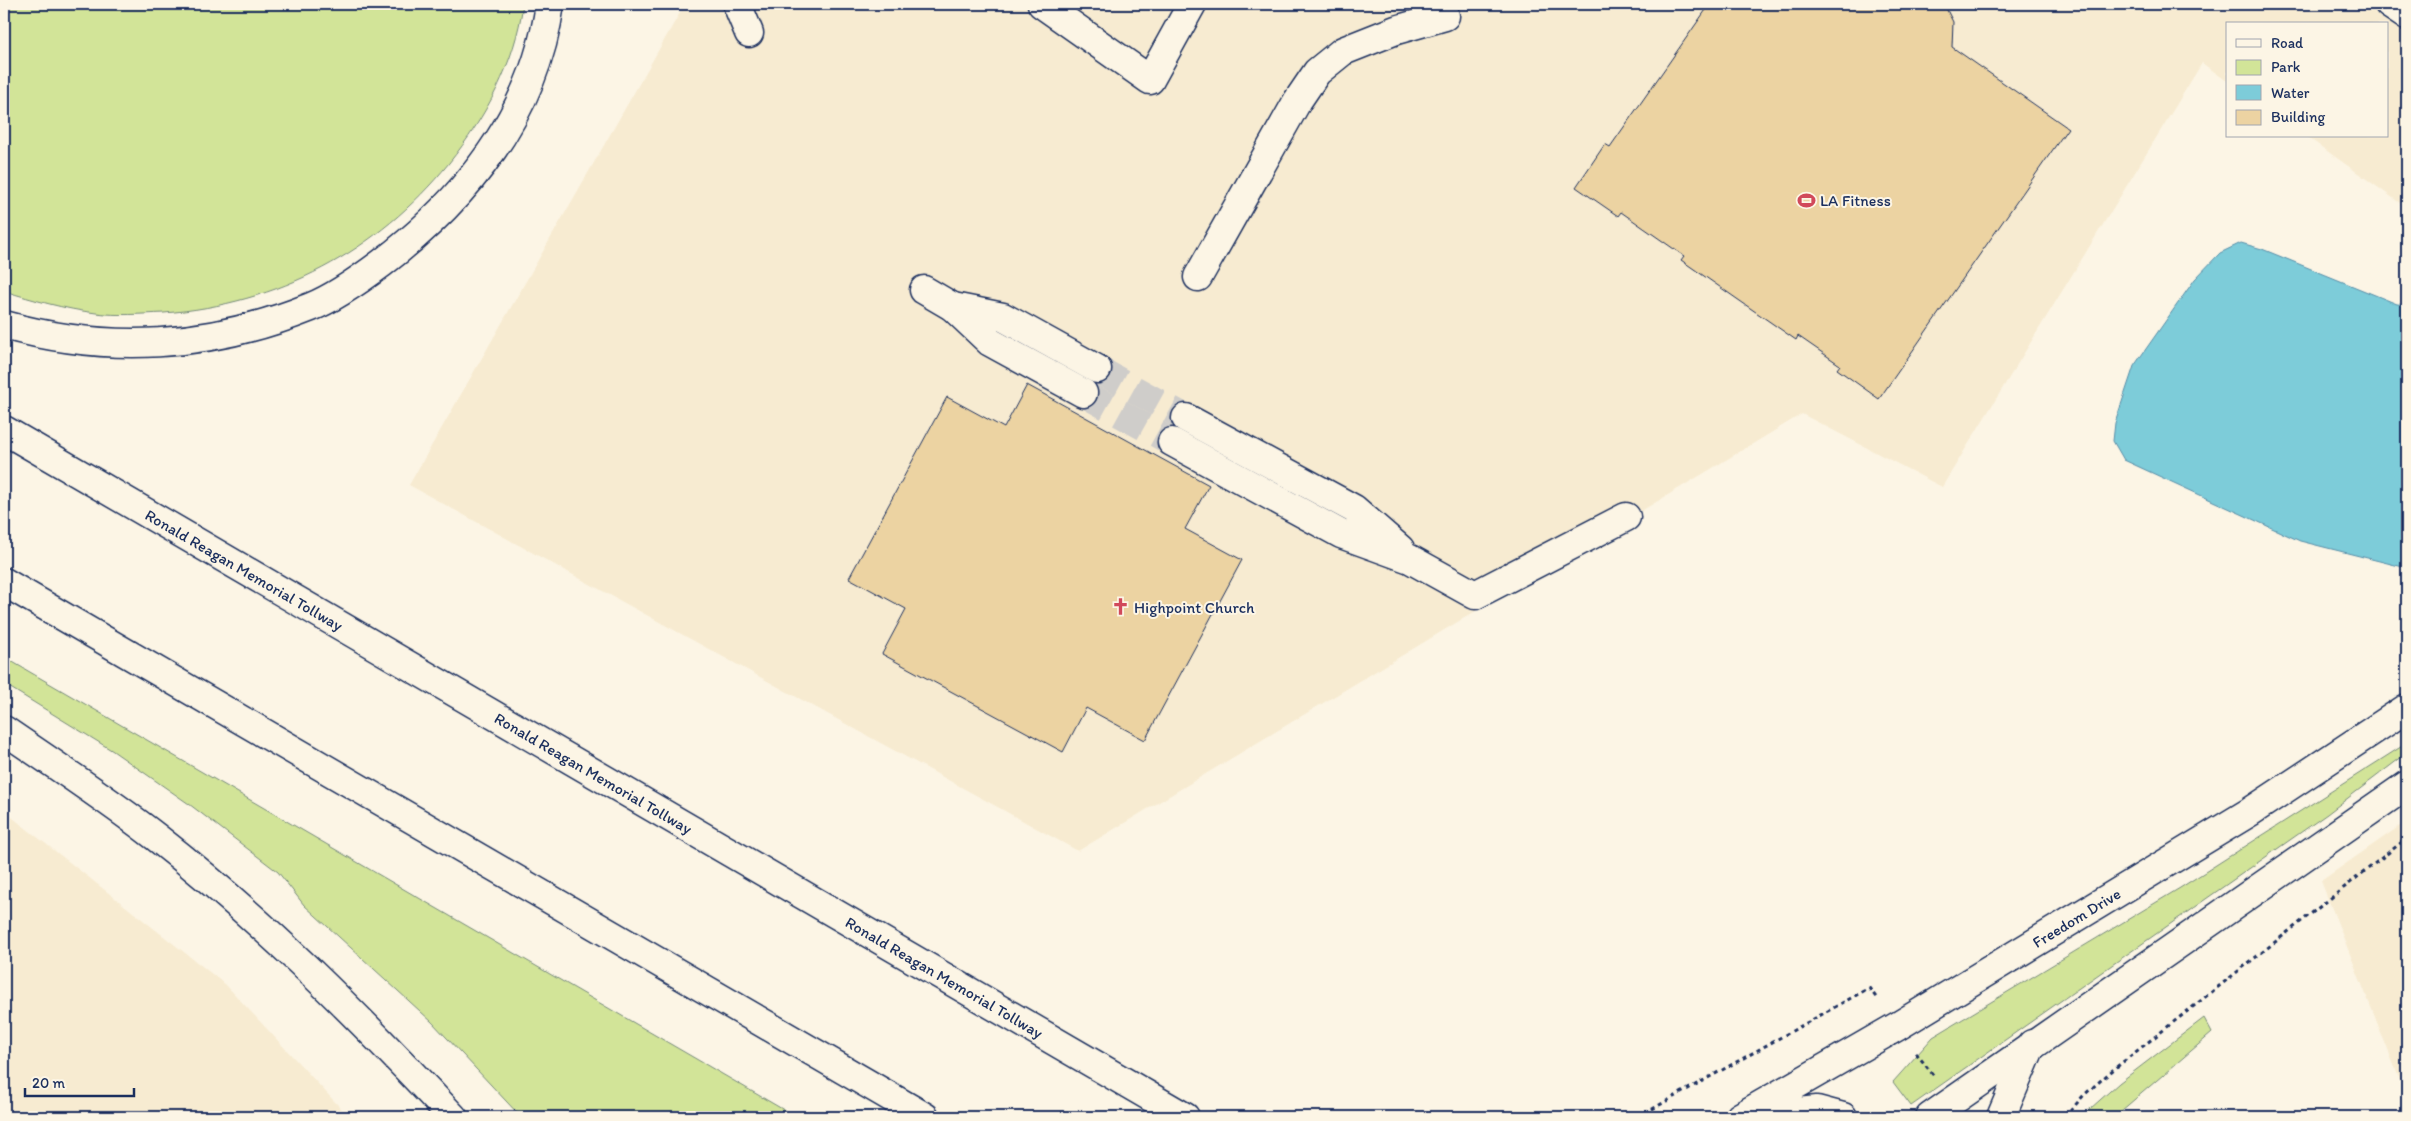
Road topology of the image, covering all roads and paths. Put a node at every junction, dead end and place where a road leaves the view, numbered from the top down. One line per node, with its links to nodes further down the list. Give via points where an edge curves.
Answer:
1 (550, 4): 12 (main road, via 535,69 512,117 484,163 418,235 366,275 313,307 249,328 164,342 79,342)
2 (737, 4): 8 (main road)
3 (1042, 4): 4 (main road, via 1150,80)
4 (1192, 4)
5 (2389, 4): 7 (main road)
6 (1444, 10): 9 (main road, via 1343,51 1317,72)
7 (2407, 16)
8 (749, 33)
9 (1198, 276)
10 (924, 290): 11 (main road)
11 (953, 307): 13 (main road, via 1003,317); 14 (main road, via 990,342)
12 (4, 325)
13 (1097, 369)
14 (1084, 393)
15 (1186, 418): 19 (main road, via 1354,509)
16 (4, 430): 28 (main road, Ronald Reagan Memorial Tollway)
17 (1172, 442): 19 (main road, via 1341,534)
18 (1626, 517): 19 (main road, via 1475,595)
19 (1410, 559)
20 (4, 582): 27 (main road)
21 (2407, 708): 29 (main road, Freedom Drive, via 2250,812 1898,1026)
22 (4, 730): 26 (main road, via 156,836 272,934 361,1019)
23 (2407, 785): 25 (main road)
24 (2407, 838): 34 (path, via 2114,1069)
25 (2032, 1044): 32 (main road); 33 (main road)
26 (453, 1117)
27 (925, 1117)
28 (1184, 1117)
29 (1740, 1117)
30 (1751, 1117): 31 (main road, via 1817,1110)
31 (1843, 1117)
32 (1930, 1117)
33 (2001, 1117)
34 (2065, 1117)

